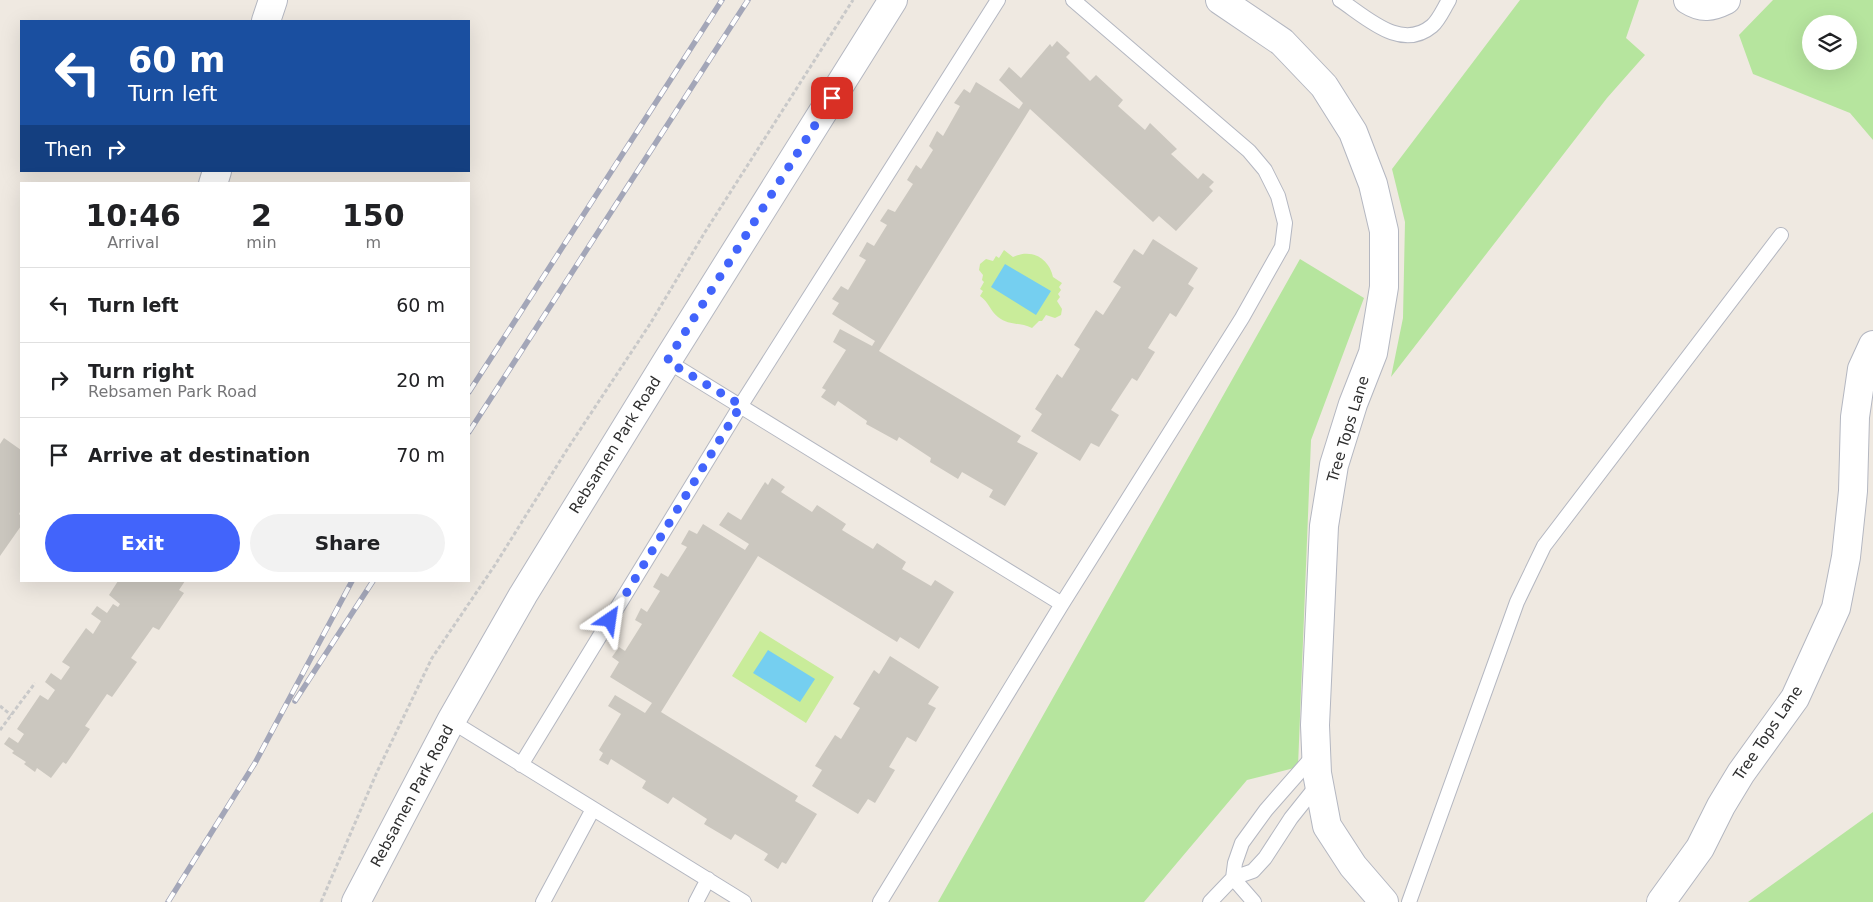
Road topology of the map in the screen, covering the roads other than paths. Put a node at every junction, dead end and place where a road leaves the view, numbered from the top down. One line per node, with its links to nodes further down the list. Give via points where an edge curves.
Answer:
1 (273, 0): 10 (street)
2 (893, 0): 13 (street, Rebsamen Park Road)
3 (998, 0): 14 (lane)
4 (1073, 0): 15 (lane, via 1249,151 1265,170 1278,196 1285,223 1282,247 1247,310)
5 (1220, 0): 17 (street, Tree Tops Lane, via 1282,42 1324,86 1353,132 1384,230 1384,287 1373,353 1334,465 1324,526)
6 (1340, 0): 7 (lane, via 1390,32 1406,37 1419,34 1433,25)
7 (1449, 0)
8 (1688, 0): 9 (street, via 1712,7)
9 (1726, 0)
10 (266, 20)
11 (1781, 235): 31 (lane, via 1544,546 1517,602)
12 (1873, 345): 32 (street, Tree Tops Lane, via 1862,370 1855,417 1853,491 1836,608 1795,698 1741,773 1700,848)
13 (667, 361): 14 (lane); 16 (street, Rebsamen Park Road, via 522,595)
14 (741, 405): 15 (lane); 18 (lane)
15 (1062, 604): 27 (lane)
16 (451, 722): 18 (lane); 23 (street, Rebsamen Park Road)
17 (1316, 753): 19 (street, Tree Tops Lane); 21 (lane, via 1242,843)
18 (521, 765): 20 (lane)
19 (1319, 783): 21 (lane, via 1291,818 1266,858 1253,872); 30 (street, Tree Tops Lane, via 1327,826 1353,866)
20 (592, 809): 22 (lane); 24 (lane)
21 (1233, 878): 28 (lane); 29 (lane)
22 (708, 879): 25 (lane); 26 (lane)
23 (356, 902)
24 (543, 902)
25 (696, 902)
26 (744, 902)
27 (880, 902)
28 (1210, 902)
29 (1254, 902)
30 (1384, 902)
31 (1410, 902)
32 (1661, 902)

